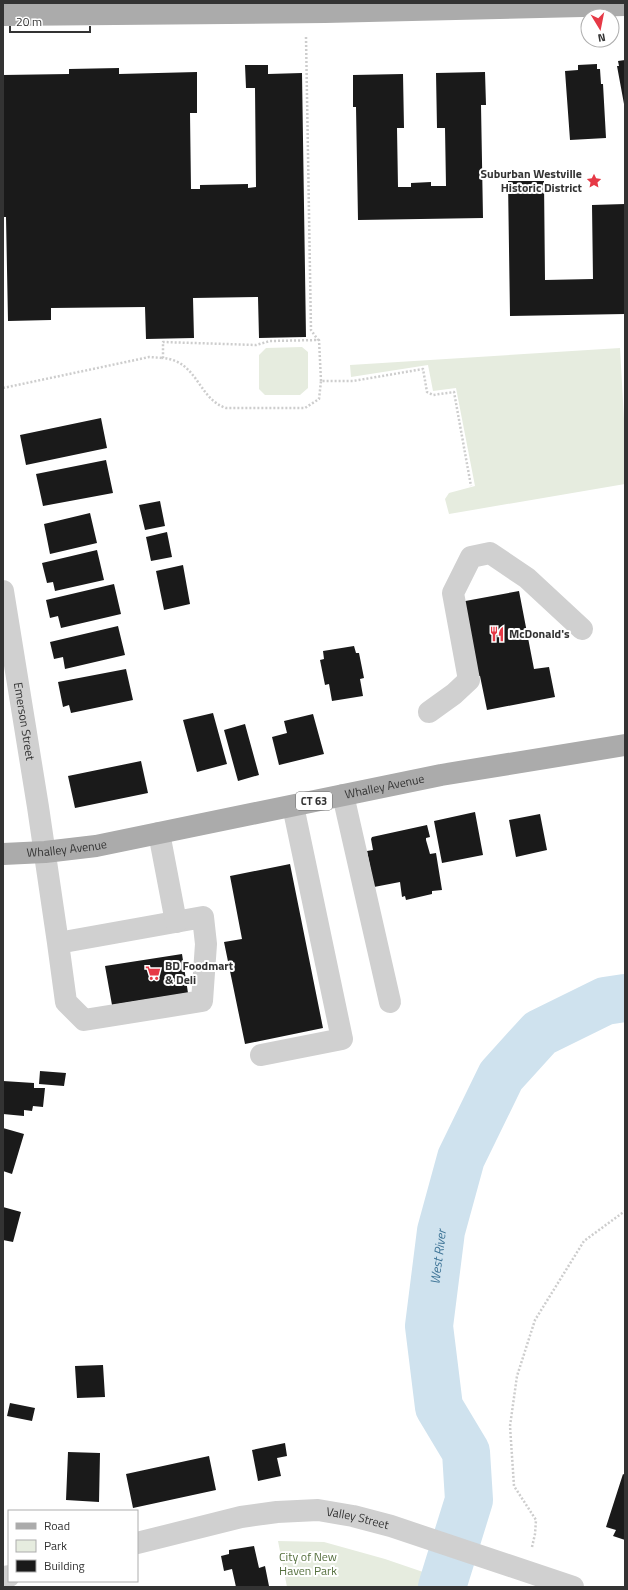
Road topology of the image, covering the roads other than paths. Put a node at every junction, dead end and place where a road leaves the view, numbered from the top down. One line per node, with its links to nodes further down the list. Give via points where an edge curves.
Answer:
1 (600, 4): 2 (main road); 3 (main road)
2 (625, 5)
3 (245, 8): 4 (main road)
4 (3, 15)
5 (3, 591): 12 (street, Emerson Street)
6 (582, 629): 7 (street, via 528,578 490,553 471,557 453,593 469,680)
7 (429, 712)
8 (625, 745): 9 (main road, Whalley Avenue / CT 63, via 441,774)
9 (343, 795): 10 (main road, Whalley Avenue / CT 63); 16 (street)
10 (293, 806): 11 (main road, Whalley Avenue / CT 63); 17 (street, via 342,1039)
11 (159, 833): 12 (main road, Whalley Avenue / CT 63, via 101,845); 14 (street)
12 (45, 852): 13 (main road, Whalley Avenue / CT 63); 15 (street, Emerson Street)
13 (3, 854)
14 (176, 922): 15 (street); 15 (street, Emerson Street, via 203,917 206,944 202,1001 84,1020 66,1002)
15 (58, 943)
16 (390, 1002)
17 (261, 1055)
18 (138, 1543): 19 (street, Valley Street, via 241,1517 318,1510 391,1526)
19 (573, 1587)

